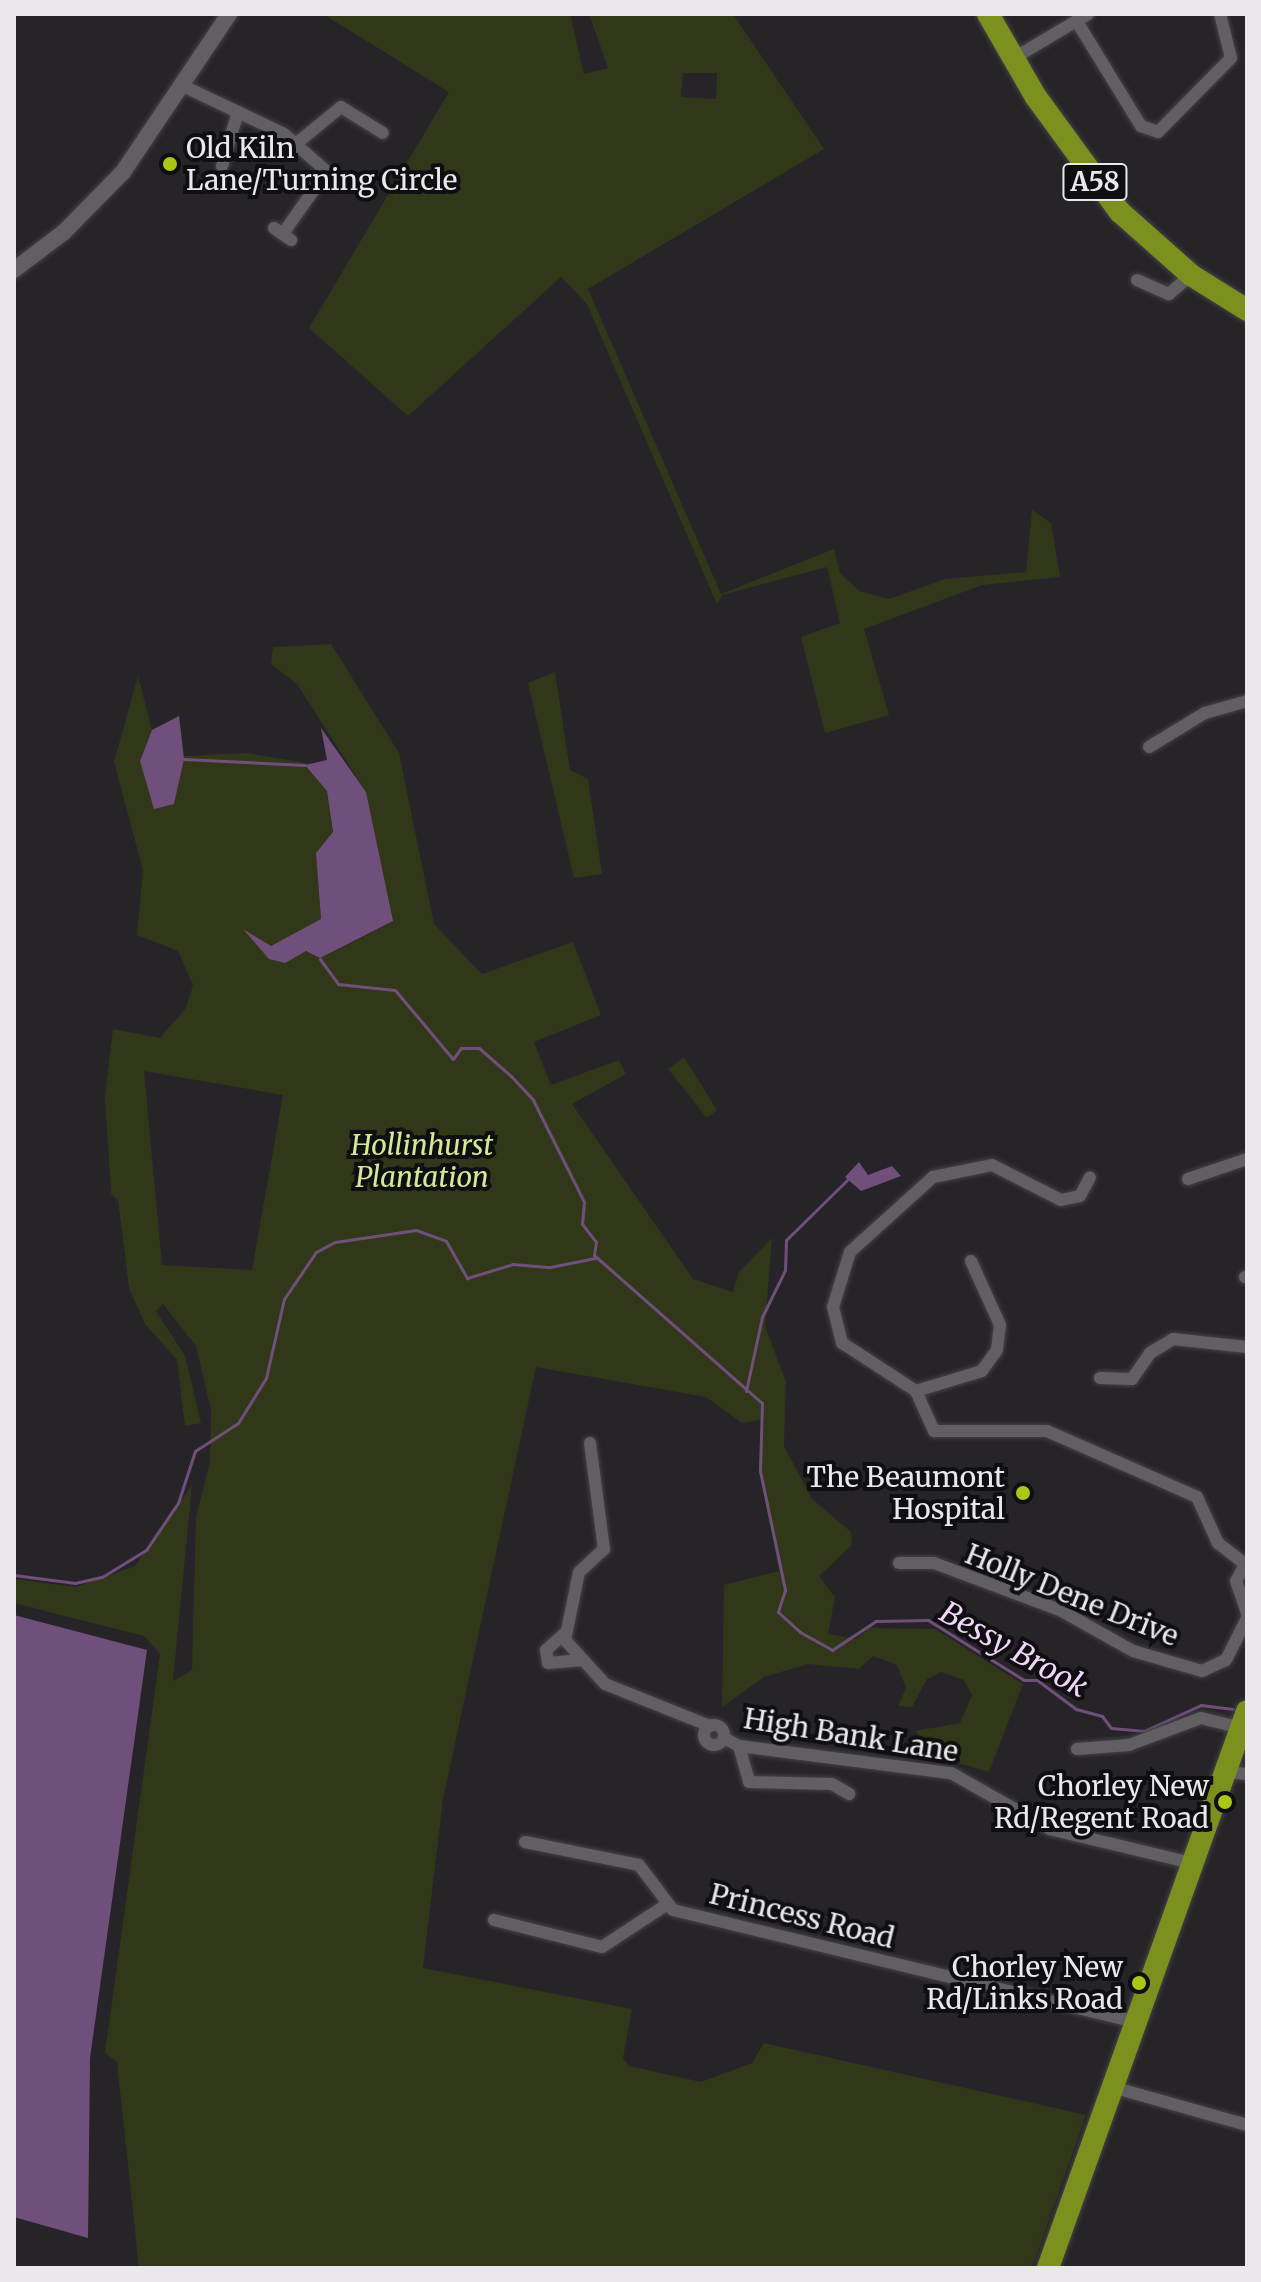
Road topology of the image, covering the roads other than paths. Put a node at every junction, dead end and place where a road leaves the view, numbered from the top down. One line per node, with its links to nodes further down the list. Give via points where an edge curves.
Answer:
1 (229, 14): 7 (main road)
2 (988, 14): 6 (highway, A58)
3 (1088, 14): 5 (street)
4 (1220, 14): 5 (street, via 1231,58 1158,132 1141,126)
5 (1079, 25): 6 (street)
6 (1014, 58): 16 (highway, A58, via 1120,212)
7 (183, 86): 8 (street); 15 (main road, via 104,194)
8 (238, 112): 10 (street); 11 (street, via 221,147)
9 (383, 133): 10 (street, via 375,120 341,107)
10 (297, 143): 12 (street)
11 (222, 166)
12 (325, 174): 13 (street); 14 (street)
13 (342, 185)
14 (283, 233)
15 (14, 270)
16 (1191, 275): 17 (street, via 1169,294); 18 (highway, A58)
17 (1137, 279)
18 (1247, 310)
19 (1247, 701): 20 (street, via 1205,713)
20 (1149, 747)
21 (1247, 1159): 23 (street)
22 (1090, 1177): 27 (street, via 1080,1196 1061,1200 1014,1171 956,1167 933,1177 862,1236 837,1279 837,1332 852,1353)
23 (1188, 1179)
24 (971, 1261): 27 (street, via 1000,1325 997,1350 982,1371)
25 (1247, 1347): 26 (street, via 1173,1339 1150,1353 1132,1379)
26 (1100, 1378)
27 (916, 1391): 30 (street, via 934,1431 1047,1431 1197,1497 1218,1543)
28 (590, 1443): 32 (street, via 604,1549 579,1572)
29 (899, 1563): 31 (street, Holly Dene Drive, via 934,1563 1060,1610 1133,1651 1202,1671 1226,1660)
30 (1246, 1566): 31 (street, Holly Dene Drive, via 1236,1581)
31 (1247, 1615)
32 (564, 1634): 33 (street, High Bank Lane); 33 (street, via 546,1650 548,1663)
33 (580, 1660): 35 (street, High Bank Lane, via 605,1684 710,1726 707,1743 724,1738)
34 (1244, 1719): 36 (street, via 1201,1718 1129,1745); 37 (highway)
35 (739, 1746): 38 (street, via 749,1782 832,1784); 40 (street, High Bank Lane, via 951,1773 1050,1829)
36 (1075, 1750)
37 (1236, 1773): 40 (highway)
38 (849, 1794)
39 (525, 1842): 41 (street, Princess Road, via 639,1865)
40 (1192, 1863): 43 (highway)
41 (666, 1905): 42 (street, via 602,1947); 43 (street, Princess Road)
42 (493, 1919)
43 (1136, 2022): 44 (highway)
44 (1112, 2087): 45 (street); 46 (highway)
45 (1247, 2125)
46 (1048, 2268)

